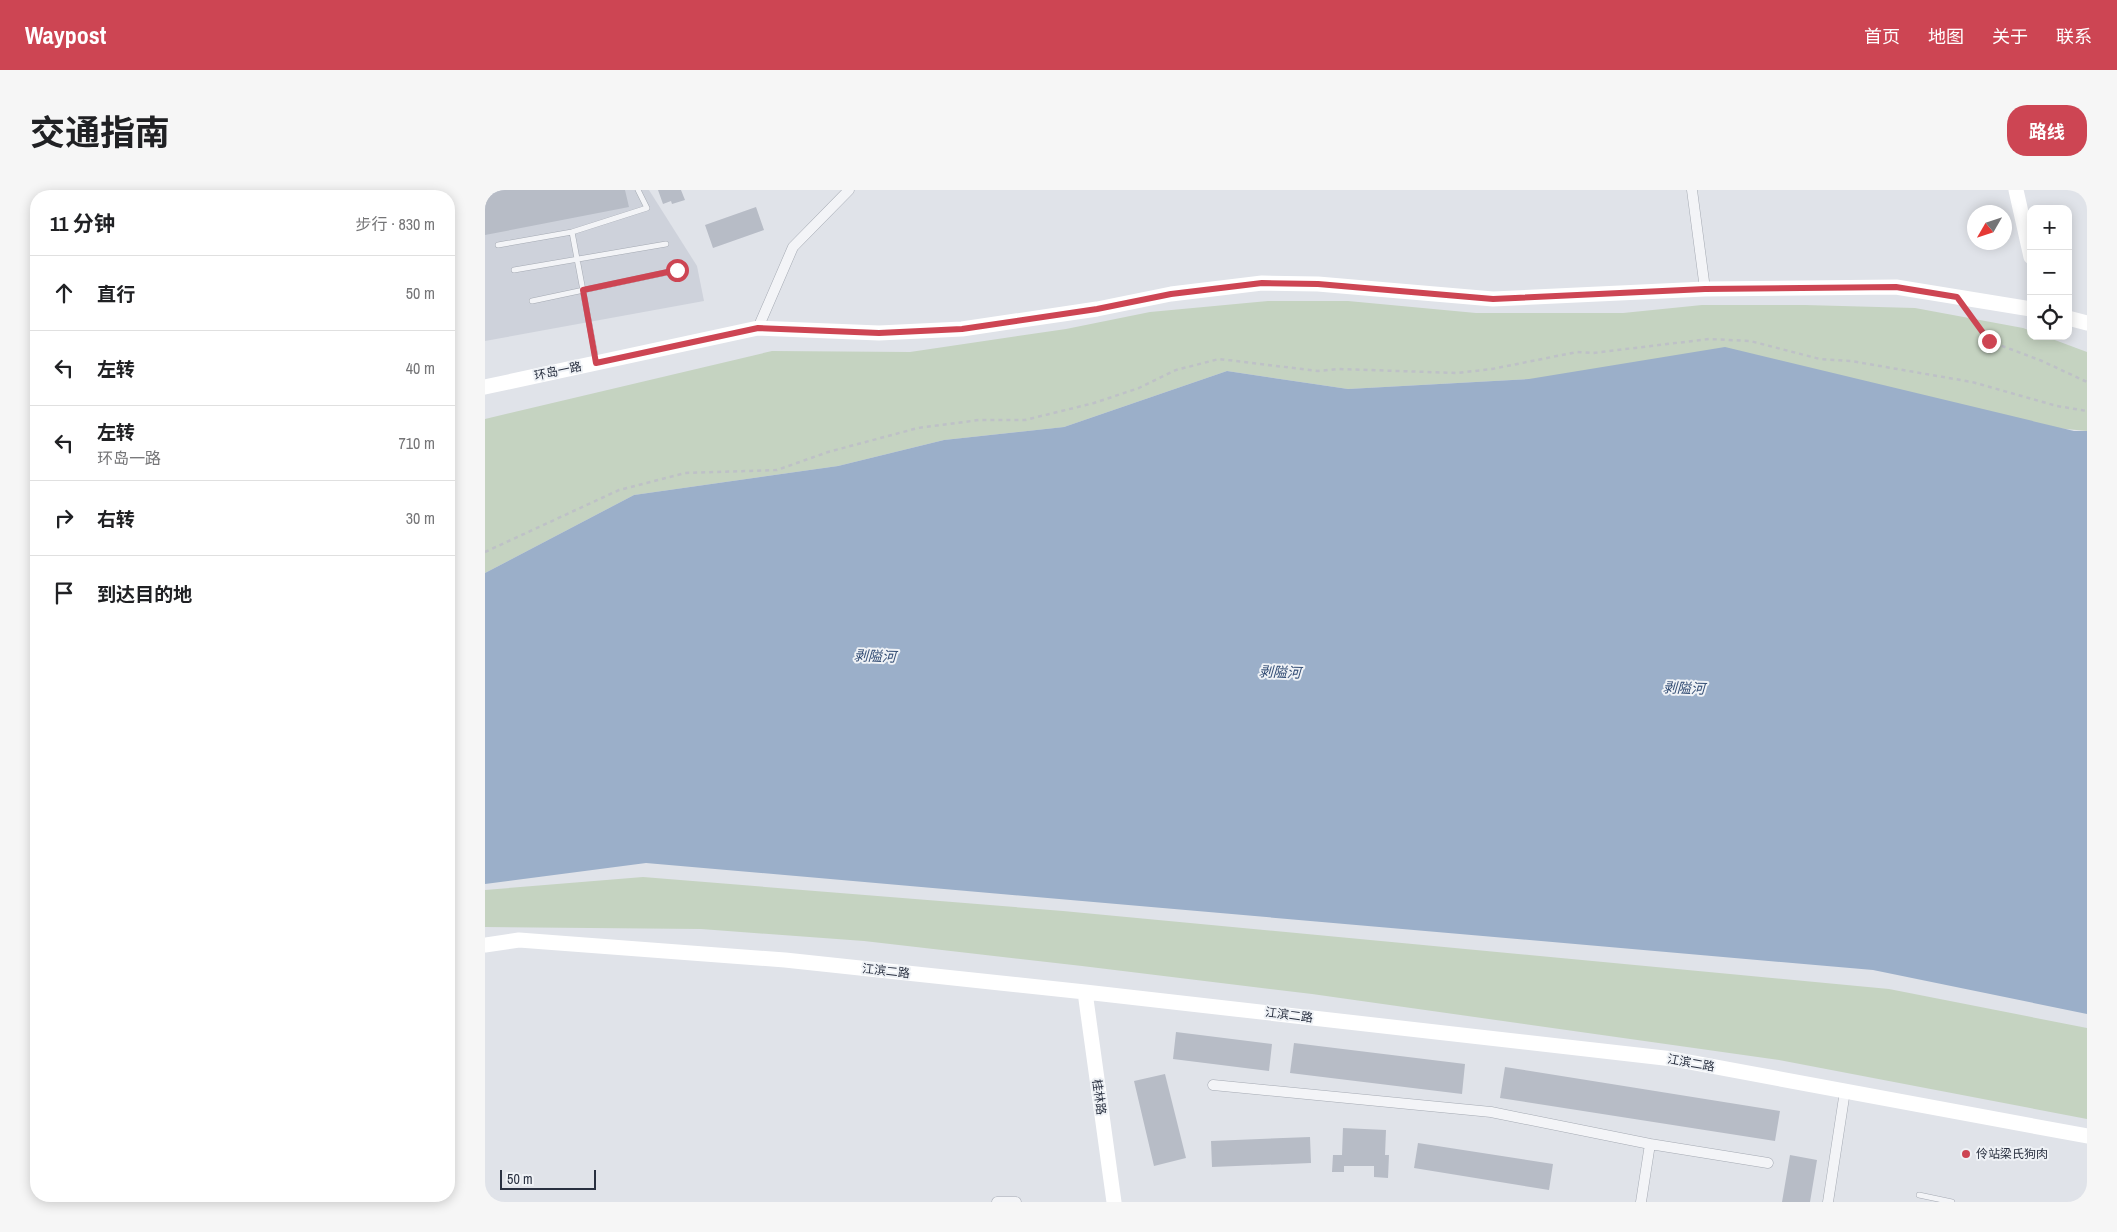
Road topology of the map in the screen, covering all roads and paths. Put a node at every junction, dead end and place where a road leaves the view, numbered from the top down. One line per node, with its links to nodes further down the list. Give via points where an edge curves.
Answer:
1 (638, 190): 5 (lane, via 647,208)
2 (849, 190): 19 (street, via 793,247)
3 (1692, 190): 12 (street)
4 (2016, 190): 8 (street)
5 (572, 232): 7 (lane); 9 (lane)
6 (667, 244): 9 (lane)
7 (498, 245)
8 (2029, 250)
9 (577, 259): 10 (lane); 13 (lane)
10 (513, 270)
11 (677, 270): 13 (lane)
12 (1705, 289): 14 (street, 环岛一路, via 1896,287); 19 (street, 环岛一路, via 1493,299 1318,284 1262,283 1171,294 1097,309 962,329 879,333)
13 (583, 290): 15 (lane); 20 (lane)
14 (1957, 297): 16 (street, 环岛一路); 21 (path, via 1989,341)
15 (532, 300)
16 (2027, 308)
17 (2072, 319): 18 (street)
18 (2087, 323)
19 (758, 328): 20 (street, 环岛一路)
20 (596, 363): 22 (street, 环岛一路)
21 (2087, 382)
22 (485, 387)
23 (2087, 411): 24 (path, via 1972,382 1820,358 1742,340 1709,339 1593,353 1577,352 1457,373 1339,369 1318,372 1219,359 1176,370 1139,388 1094,403 1025,420 979,420 918,428 828,452 777,470 685,473 629,487)
24 (485, 552)
25 (485, 945): 26 (street, 江滨二路, via 519,940 785,960)
26 (1085, 992): 28 (street, 江滨二路, via 1673,1059); 35 (street, 桂林路)
27 (1213, 1085): 30 (street, via 1491,1112)
28 (1845, 1090): 29 (street, 江滨二路); 37 (street)
29 (2087, 1136)
30 (1650, 1144): 31 (street); 36 (street)
31 (1768, 1163)
32 (1919, 1195): 38 (lane)
33 (997, 1202): 34 (street)
34 (1016, 1202)
35 (1114, 1202)
36 (1641, 1202)
37 (1828, 1202)
38 (1952, 1202)

